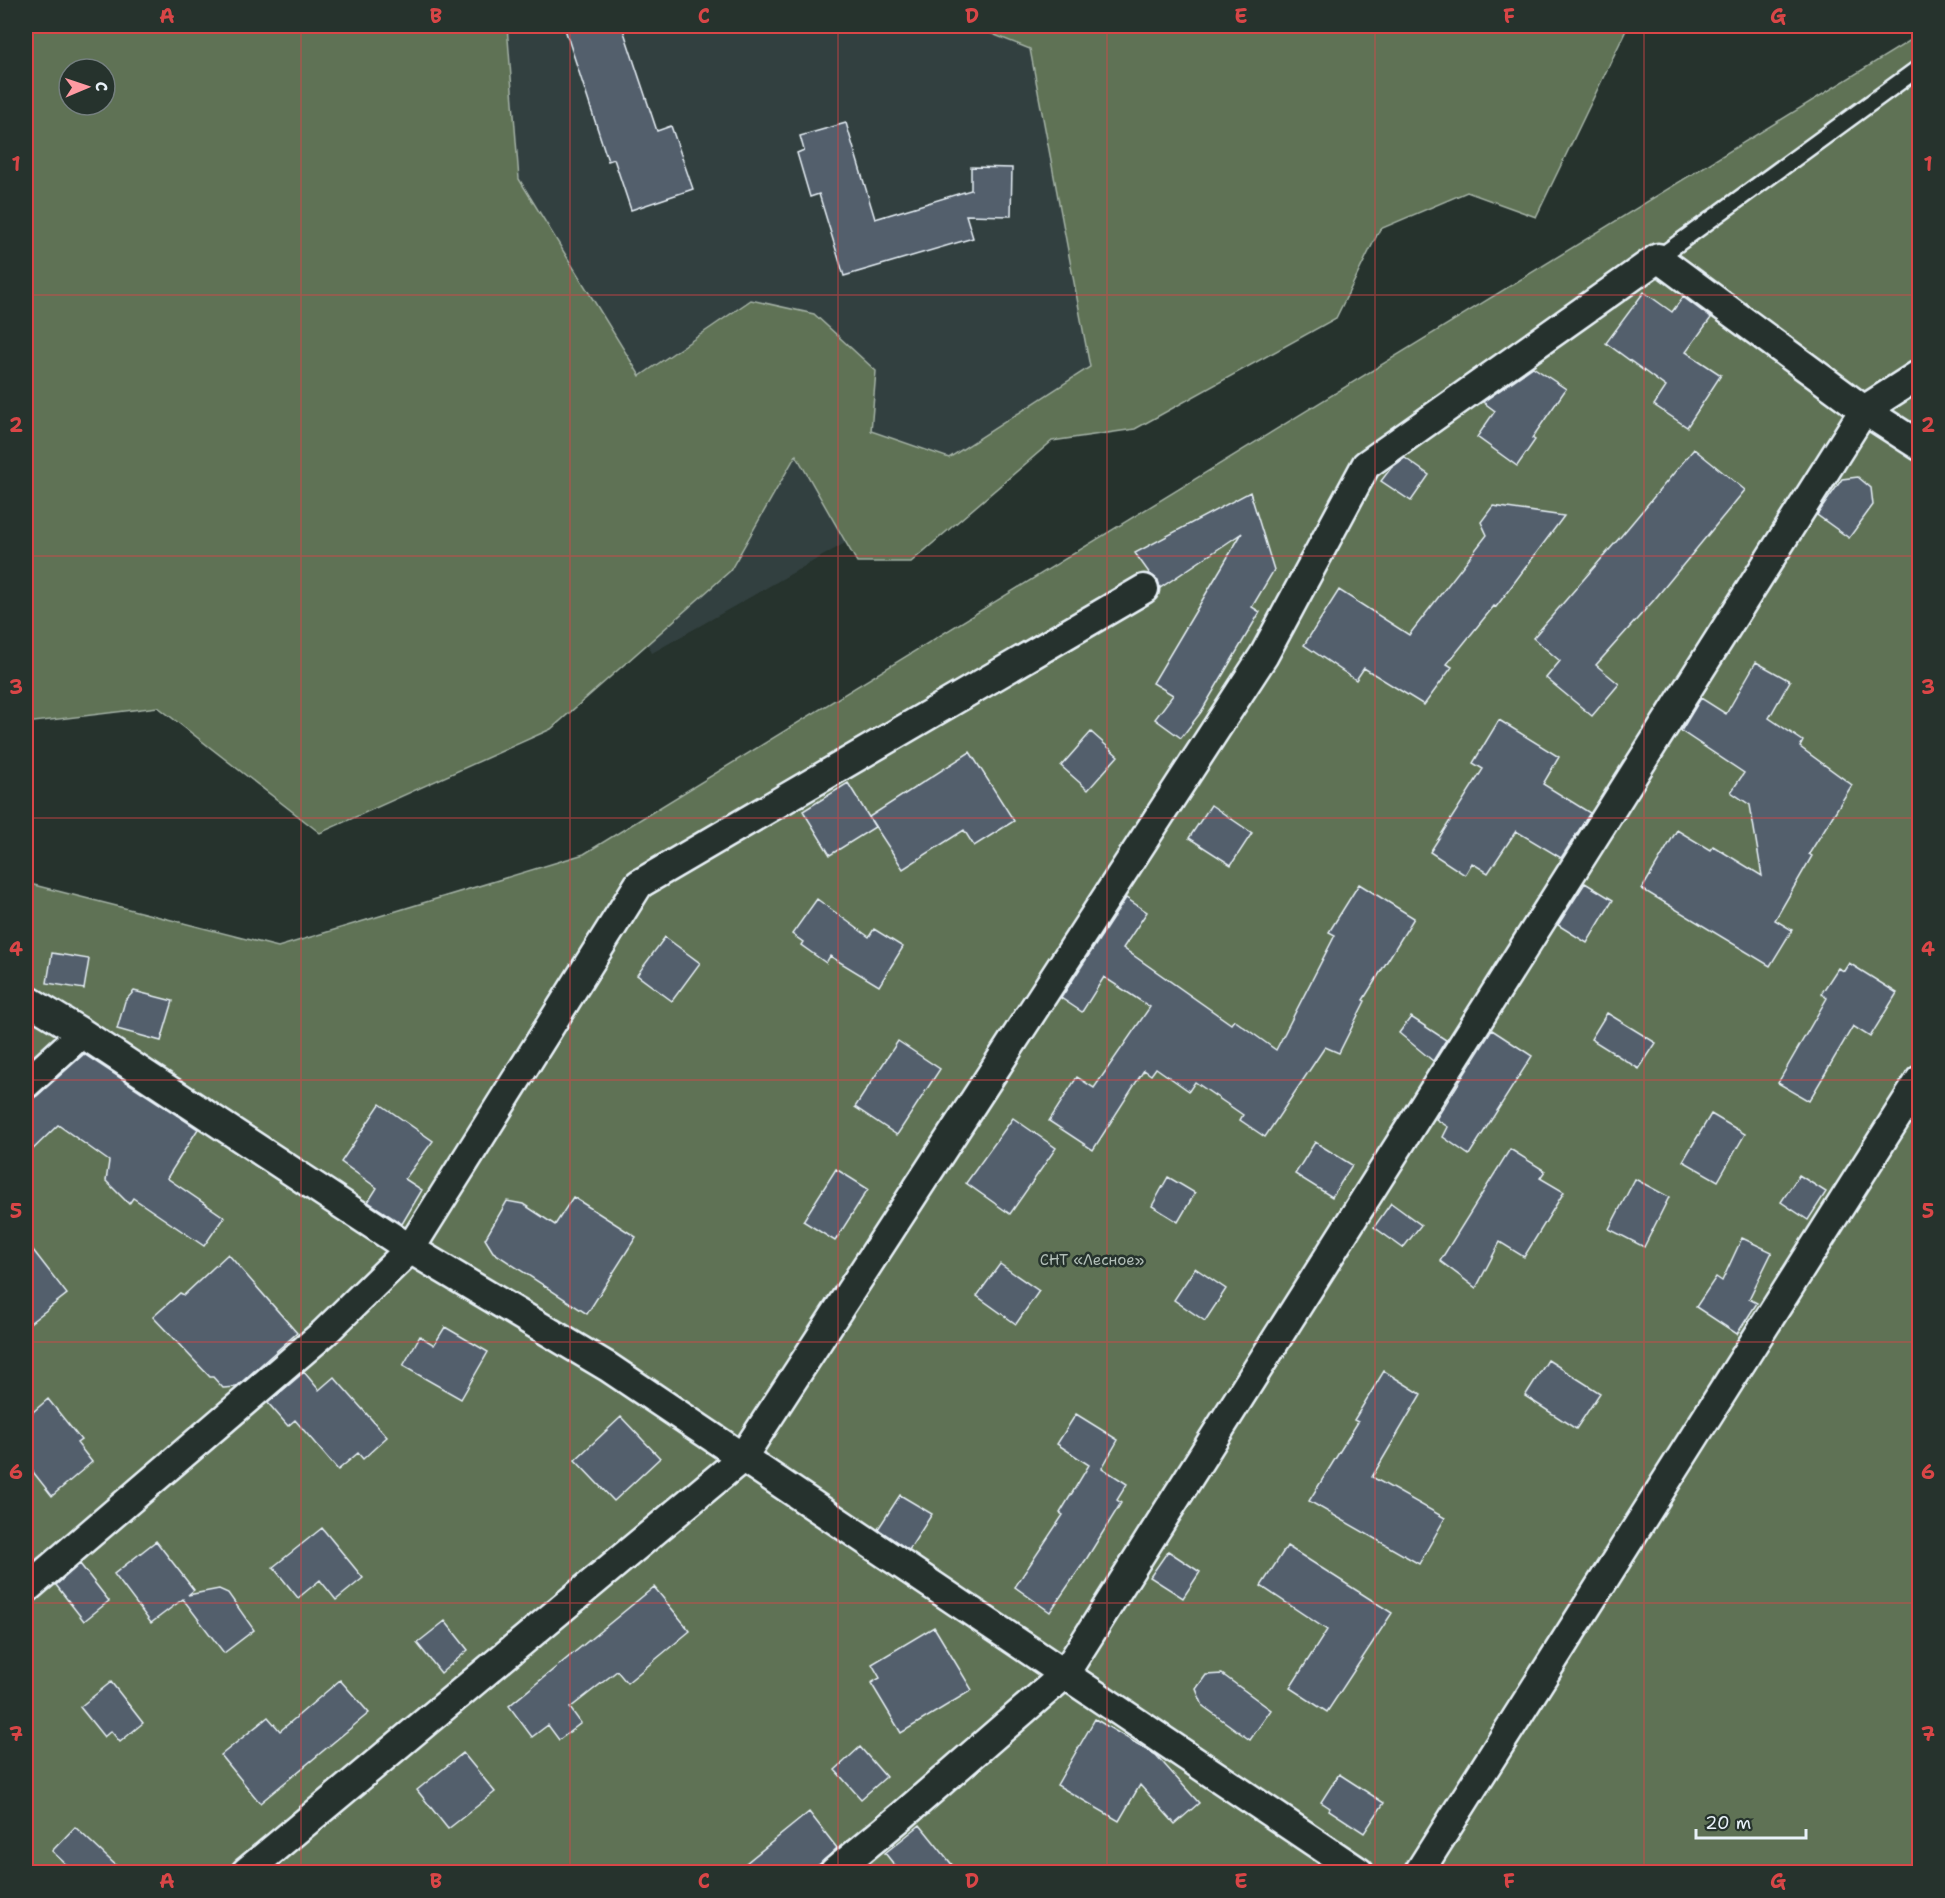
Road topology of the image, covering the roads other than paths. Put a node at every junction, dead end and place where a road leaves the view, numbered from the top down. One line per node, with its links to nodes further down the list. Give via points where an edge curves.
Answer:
1 (1920, 67): 2 (lane)
2 (1658, 258): 4 (street); 12 (street, via 1366,465 1264,655)
3 (1920, 374): 4 (street)
4 (1864, 410): 5 (street); 14 (street)
5 (1920, 446)
6 (1144, 589): 11 (street, via 639,884)
7 (26, 999): 8 (street)
8 (82, 1033): 10 (street); 11 (street)
9 (1920, 1080): 18 (street)
10 (26, 1084)
11 (410, 1249): 12 (street, via 608,1367); 13 (street, via 324,1333)
12 (742, 1458): 14 (street); 15 (street)
13 (26, 1589)
14 (1064, 1675): 16 (street); 17 (street)
15 (246, 1872)
16 (834, 1872)
17 (1359, 1872)
18 (1419, 1872)

